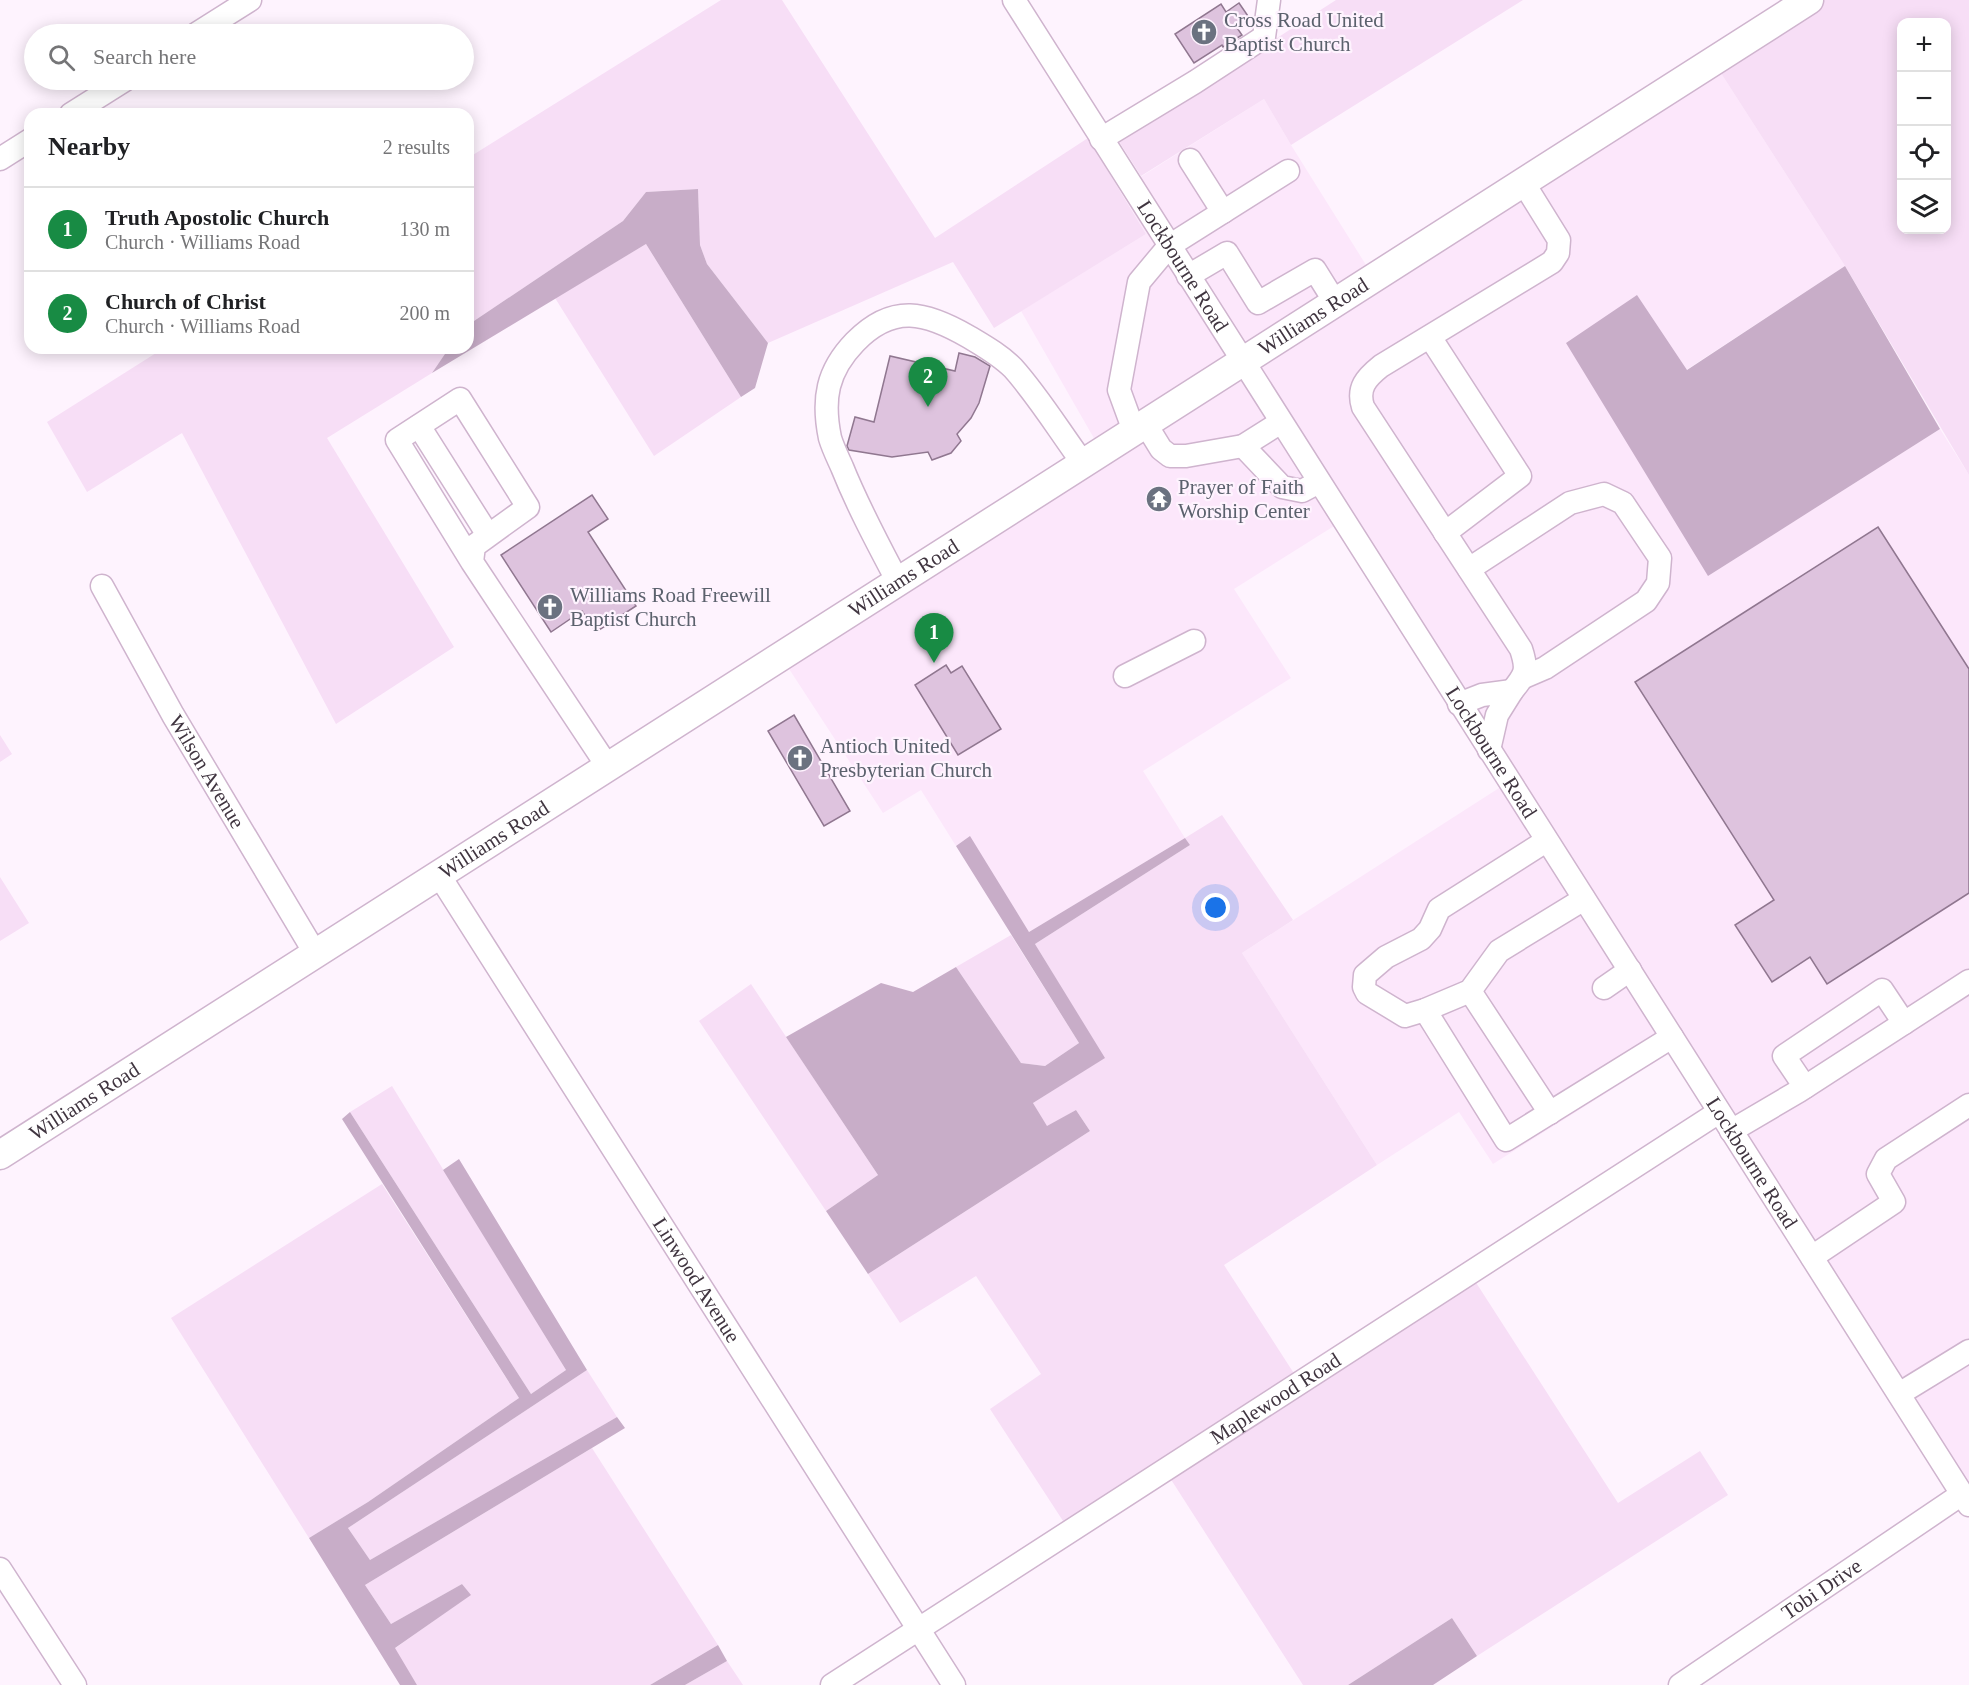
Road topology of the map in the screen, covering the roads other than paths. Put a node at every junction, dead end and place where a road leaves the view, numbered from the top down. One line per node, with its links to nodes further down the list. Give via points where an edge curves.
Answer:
1 (250, 0): 5 (street)
2 (1014, 0): 8 (street, Lockbourne Road)
3 (1269, 0): 8 (street, via 1264,37)
4 (1809, 0): 13 (main road, Williams Road)
5 (212, 24)
6 (109, 90): 7 (street)
7 (81, 108)
8 (1101, 139): 15 (street, Lockbourne Road)
9 (24, 144): 10 (street)
10 (0, 159)
11 (1190, 160): 14 (street)
12 (1288, 171): 14 (street)
13 (1523, 182): 17 (main road, Williams Road); 18 (street, via 1559,240 1558,253 1531,276)
14 (1223, 212): 15 (street)
15 (1169, 246): 16 (street, Lockbourne Road); 22 (street, via 1139,282 1119,390)
16 (1188, 276): 17 (street, via 1227,253 1258,303 1315,270); 19 (street, Lockbourne Road)
17 (1335, 302): 19 (main road, Williams Road)
18 (1430, 337): 26 (street, via 1380,366 1362,387 1360,397); 26 (street, via 1520,476)
19 (1242, 361): 20 (street, Lockbourne Road); 22 (main road, Williams Road)
20 (1281, 422): 23 (street); 25 (street, Lockbourne Road)
21 (419, 426): 27 (street); 27 (street, via 460,399 528,507); 28 (street, via 397,440)
22 (1139, 427): 23 (street, via 1170,456); 24 (main road, Williams Road)
23 (1243, 447): 25 (street, via 1282,487 1302,491)
24 (1083, 463): 30 (main road, Williams Road); 30 (street, via 1027,385 996,353 928,317 891,317 871,329 844,353 833,369 827,407 831,439 849,486)
25 (1319, 482): 35 (street, Lockbourne Road)
26 (1445, 533): 29 (street)
27 (488, 535): 28 (street, via 474,546)
28 (472, 562): 37 (street)
29 (1469, 569): 34 (street, via 1521,649 1527,666); 34 (street, via 1570,503 1604,494 1623,503 1660,558 1659,583 1646,601)
30 (898, 582): 37 (main road, Williams Road)
31 (102, 586): 41 (street, Wilson Avenue, via 173,716)
32 (1194, 641): 33 (street)
33 (1125, 676)
34 (1518, 684): 35 (street); 36 (street, via 1497,715)
35 (1459, 704): 36 (street, Lockbourne Road)
36 (1489, 750): 38 (street, Lockbourne Road)
37 (608, 767): 39 (main road, Williams Road)
38 (1546, 841): 40 (street, Lockbourne Road); 46 (street, via 1438,909 1421,939 1386,957 1365,975 1367,993 1405,1016)
39 (438, 875): 41 (main road, Williams Road); 59 (street, Linwood Avenue)
40 (1584, 899): 42 (street, Lockbourne Road); 45 (street, via 1499,951)
41 (315, 953): 53 (main road, Williams Road)
42 (1630, 970): 44 (street); 48 (street, Lockbourne Road)
43 (1969, 981): 47 (street, Maplewood Road)
44 (1604, 988)
45 (1470, 990): 46 (street); 51 (street)
46 (1425, 1010): 51 (street, via 1506,1140)
47 (1904, 1023): 49 (street, Maplewood Road); 49 (street, via 1882,990 1784,1056)
48 (1672, 1037): 51 (street); 52 (street, Lockbourne Road)
49 (1805, 1088): 52 (street, Maplewood Road)
50 (1969, 1105): 54 (street, via 1886,1159 1878,1174 1894,1202)
51 (1550, 1113)
52 (1725, 1122): 54 (street, Lockbourne Road); 59 (street, Maplewood Road)
53 (0, 1155)
54 (1812, 1257): 56 (street, Lockbourne Road)
55 (1969, 1351): 56 (street)
56 (1899, 1394): 57 (street, Lockbourne Road)
57 (1966, 1499): 63 (street, Tobi Drive)
58 (0, 1569): 60 (street)
59 (919, 1629): 61 (street, Maplewood Road); 62 (street, Linwood Avenue)
60 (75, 1685)
61 (832, 1685)
62 (954, 1685)
63 (1680, 1685)

